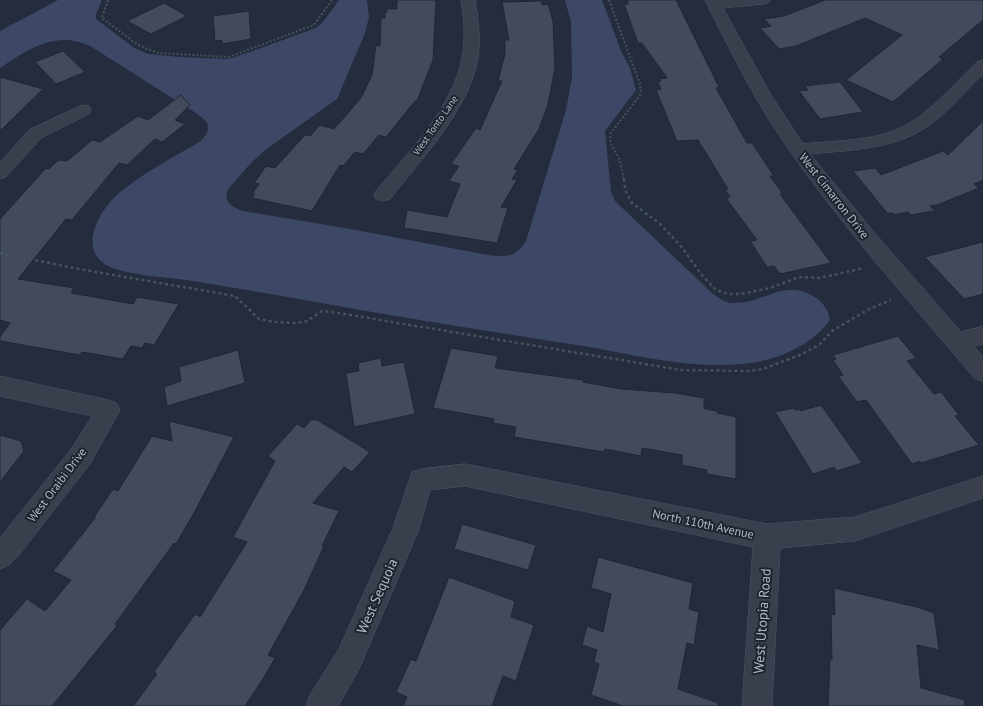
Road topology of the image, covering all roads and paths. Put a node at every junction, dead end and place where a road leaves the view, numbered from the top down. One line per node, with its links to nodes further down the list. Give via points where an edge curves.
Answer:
1 (108, 0): 2 (path, via 102,18 138,45 158,53 229,56 314,25)
2 (332, 0)
3 (468, 0): 11 (street, West Tonto Lane, via 472,47 456,97)
4 (609, 0): 13 (path, via 640,84 641,94 610,134 611,144 620,160 625,190 632,203 658,223 680,245 716,290 728,294 741,294 770,288 799,277 820,278)
5 (763, 0): 6 (street)
6 (713, 2): 9 (street, West Cimarron Drive, via 765,99)
7 (983, 65): 9 (street, via 924,121 902,133 875,140)
8 (83, 110): 10 (street, via 35,134)
9 (798, 150): 13 (street, West Cimarron Drive)
10 (0, 172)
11 (383, 195)
12 (0, 253): 14 (path, via 235,296 259,319 274,322 296,323 307,321 322,312 332,312 681,370 763,369 819,345 832,331 869,309 894,298)
13 (888, 264): 14 (street, West Cimarron Drive)
14 (914, 294): 16 (street, West Cimarron Drive)
15 (983, 335): 16 (street)
16 (957, 342): 17 (street, West Cimarron Drive)
17 (983, 372)
18 (0, 386): 22 (street, West Oraibi Drive, via 108,410 81,456)
19 (421, 480): 21 (street, North 110th Avenue, via 466,475); 23 (street, West Sequoia, via 406,529 349,659)
20 (983, 488): 21 (street, North 110th Avenue, via 855,529)
21 (768, 537): 24 (street, West Utopia Road)
22 (0, 556)
23 (321, 706)
24 (757, 706)

